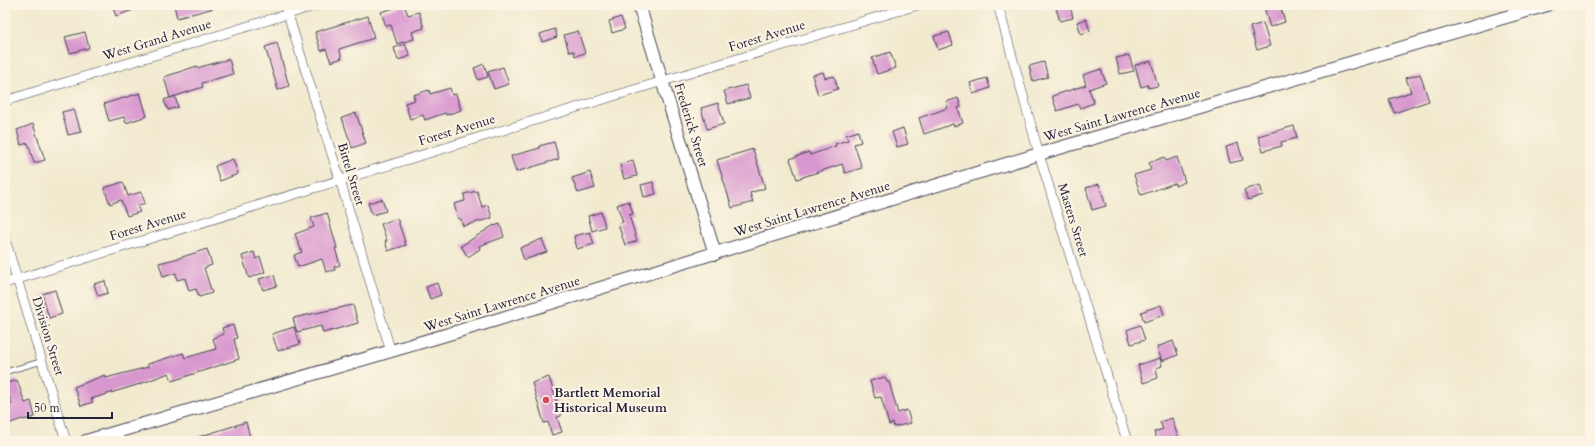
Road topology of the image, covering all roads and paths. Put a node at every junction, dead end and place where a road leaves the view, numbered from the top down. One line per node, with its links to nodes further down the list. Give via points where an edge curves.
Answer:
1 (317, 5): 6 (street, West Grand Avenue)
2 (639, 5): 7 (street, Frederick Street)
3 (918, 5): 7 (street, Forest Avenue)
4 (998, 5): 9 (street, Masters Street)
5 (1547, 5): 9 (street, West Saint Lawrence Avenue)
6 (286, 9): 8 (street, West Grand Avenue); 10 (street, Bittel Street)
7 (663, 81): 10 (street, Forest Avenue); 12 (street, Frederick Street)
8 (5, 101)
9 (1039, 154): 12 (street, West Saint Lawrence Avenue); 20 (street, Masters Street)
10 (340, 180): 13 (street, Forest Avenue); 15 (street, Bittel Street)
11 (5, 239): 13 (street, Division Street)
12 (715, 254): 15 (street, West Saint Lawrence Avenue)
13 (17, 279): 14 (street, Forest Avenue); 16 (street, Division Street)
14 (5, 283)
15 (391, 352): 19 (street, West Saint Lawrence Avenue)
16 (43, 361): 17 (lane); 18 (street, Division Street)
17 (5, 372)
18 (66, 441)
19 (86, 441)
20 (1128, 441)

